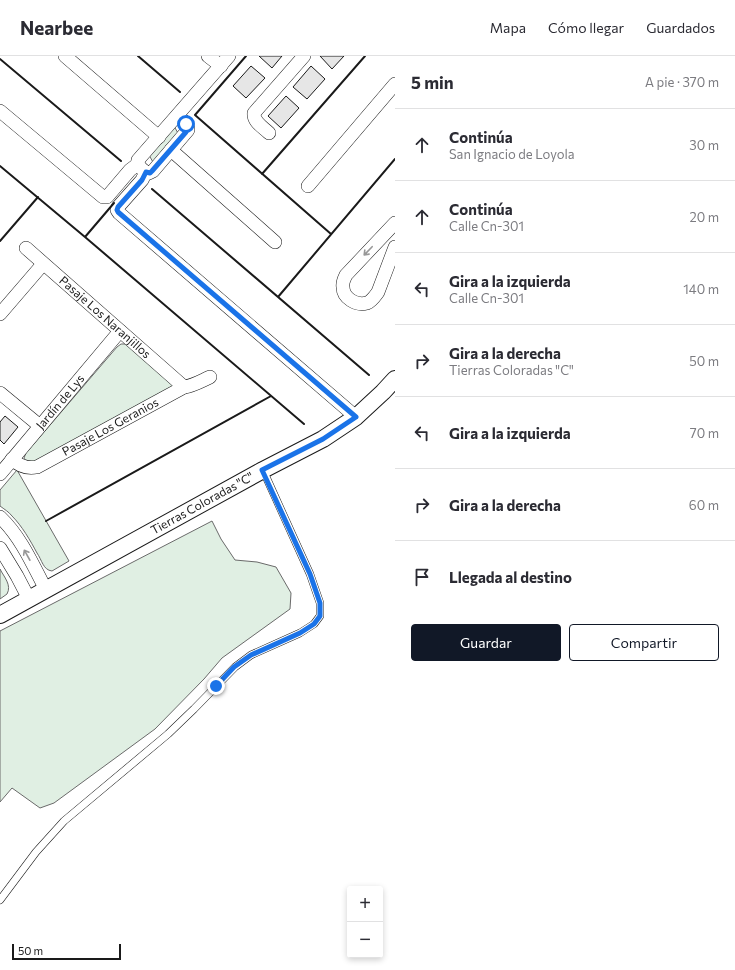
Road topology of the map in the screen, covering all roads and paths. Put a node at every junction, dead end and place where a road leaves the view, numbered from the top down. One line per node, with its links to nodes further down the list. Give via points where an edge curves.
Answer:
1 (65, 56): 10 (street)
2 (208, 56): 5 (street)
3 (230, 56): 5 (street)
4 (304, 56): 9 (street, via 254,113 255,119)
5 (221, 66): 8 (street)
6 (395, 84): 13 (street)
7 (0, 111): 12 (street, via 103,198 108,196 130,170)
8 (177, 116): 10 (street); 11 (street, via 188,126 188,130)
9 (269, 133)
10 (159, 137): 12 (street, via 138,160)
11 (171, 150): 12 (street, via 150,173); 15 (street)
12 (142, 172): 25 (street, via 118,207 118,212)
13 (308, 186)
14 (395, 224): 16 (street, one-way to 16, via 346,275 342,285 350,300 366,303 375,297)
15 (275, 242)
16 (395, 247)
17 (26, 248): 18 (street, Pasaje Los Naranjillos)
18 (43, 264): 19 (street); 20 (street, Pasaje Los Naranjillos)
19 (0, 314)
20 (120, 331): 23 (street, Pasaje Los Naranjillos); 26 (street, Jardín de Lys)
21 (210, 377): 23 (street, Pasaje Los Geranios)
22 (395, 379): 25 (street, Tierras Coloradas "C")
23 (184, 387): 27 (street, Pasaje Los Geranios, via 42,465 26,467)
24 (0, 394): 26 (street)
25 (356, 417): 28 (street, Tierras Coloradas "C", via 323,439)
26 (40, 426): 27 (street, Jardín de Lys)
27 (12, 459): 29 (street, Jardín de Lys)
28 (262, 470): 32 (street, Tierras Coloradas "C"); 35 (lane, via 310,574 320,603 320,616 314,624 304,630 251,655 234,667 168,734 64,821 36,852)
29 (0, 474)
30 (0, 517): 32 (street, one-way to 30, via 15,535)
31 (0, 548): 33 (street)
32 (46, 590): 33 (street, Tierras Coloradas "C")
33 (29, 599): 34 (street, Tierras Coloradas "C")
34 (0, 615)
35 (0, 900)

